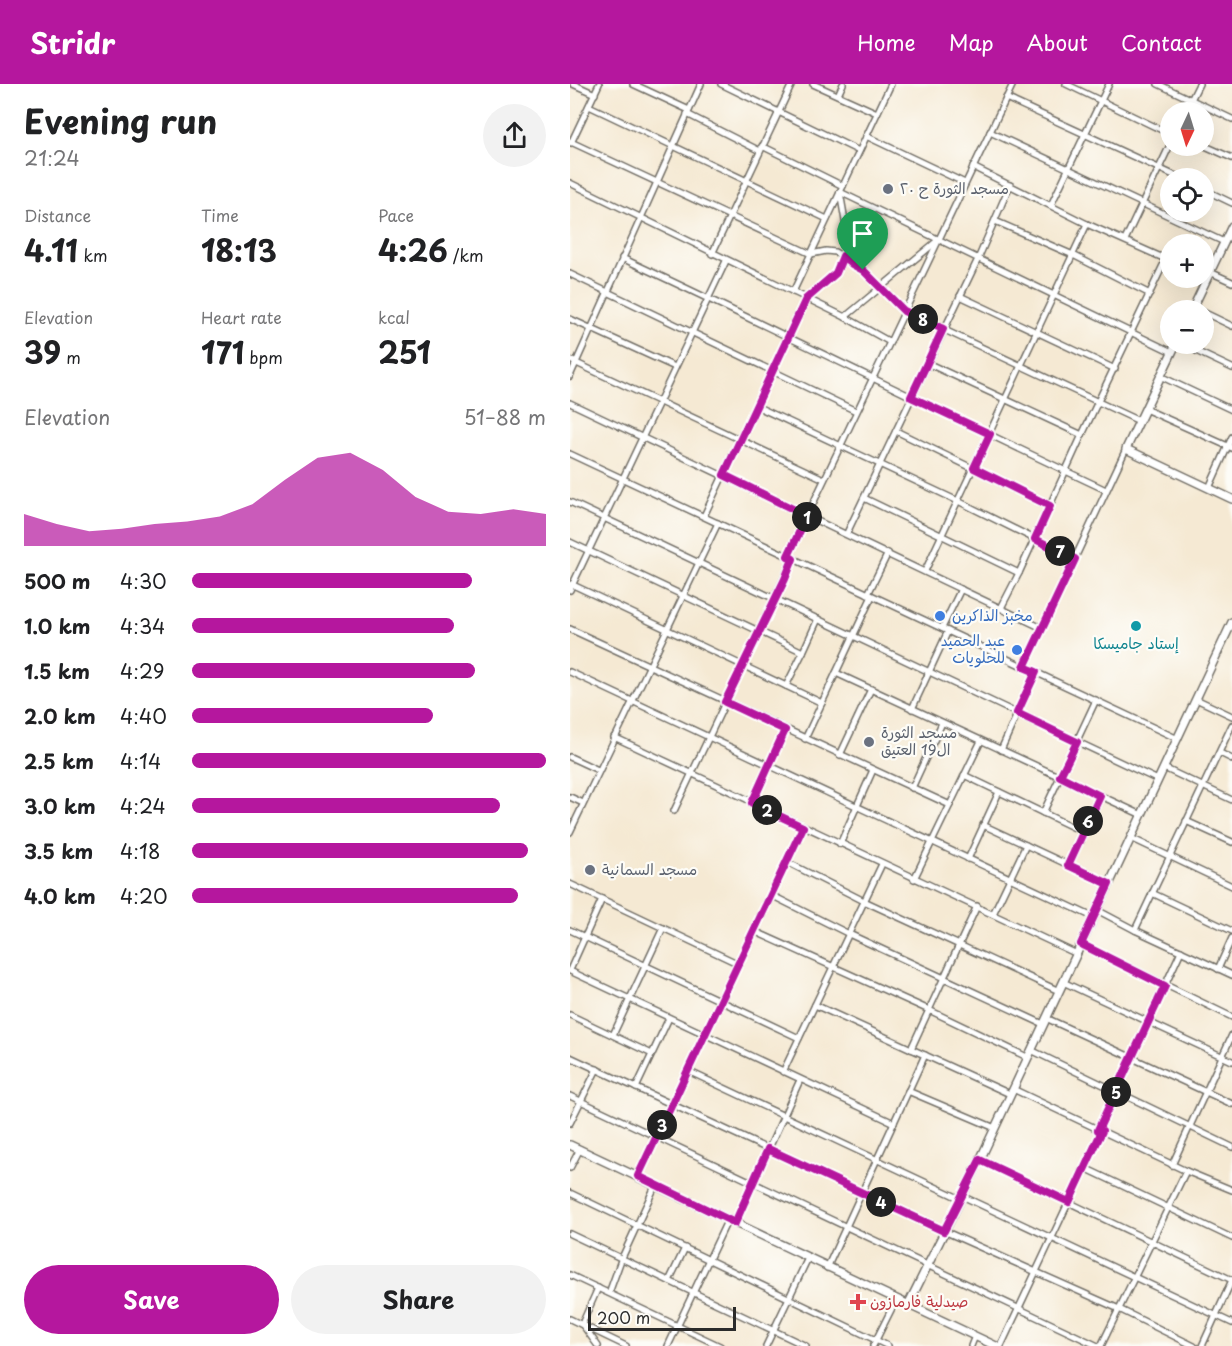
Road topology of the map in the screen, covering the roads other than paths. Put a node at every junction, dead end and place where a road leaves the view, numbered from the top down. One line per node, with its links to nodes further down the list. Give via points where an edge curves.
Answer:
1 (573, 84): 15 (street)
2 (599, 84): 15 (street)
3 (633, 84): 22 (street)
4 (701, 84): 22 (street)
5 (721, 84): 21 (street)
6 (792, 84): 21 (street)
7 (813, 84): 16 (street)
8 (843, 84): 16 (street)
9 (891, 84): 23 (street)
10 (1012, 84): 17 (street)
11 (1066, 84): 19 (street)
12 (1109, 84): 19 (street)
13 (1158, 84): 18 (street)
14 (1199, 84): 18 (street)
15 (595, 94): 20 (street)
16 (838, 95): 23 (street)
17 (1006, 98): 28 (street); 29 (street)
18 (1191, 100): 24 (street)
19 (1102, 102): 27 (street); 29 (street)
20 (589, 106): 26 (street); 32 (street)
21 (779, 111): 33 (street); 35 (street)
22 (688, 112): 32 (street); 33 (street)
23 (877, 113): 30 (street)
24 (1232, 119)
25 (570, 125): 26 (street)
26 (578, 129): 31 (street)
27 (1160, 129)
28 (990, 132): 37 (street); 39 (street)
29 (1086, 134): 38 (street); 39 (street)
30 (866, 136): 35 (street); 43 (street)
31 (571, 144): 42 (street)
32 (673, 146): 40 (street); 42 (street)
33 (761, 148): 40 (street); 45 (street)
34 (1214, 150): 36 (street)
35 (859, 151): 45 (street)
36 (1232, 158)
37 (973, 167): 43 (street); 44 (street)
38 (1160, 169): 50 (street)
39 (1068, 171): 49 (street); 50 (street)
40 (745, 182): 51 (street); 53 (street)
41 (570, 183): 52 (street)
42 (656, 183): 51 (street); 52 (street)
43 (965, 183): 58 (street)
44 (1010, 185): 49 (street); 54 (street)
45 (843, 186): 46 (street)
46 (840, 192): 53 (street); 58 (street); 69 (street, via 850,247)
47 (1214, 194): 48 (street)
48 (1232, 203)
49 (1051, 205): 55 (street)
50 (1142, 205): 57 (street); 59 (street)
51 (730, 216): 60 (street); 61 (street)
52 (640, 218): 60 (street); 65 (street)
53 (827, 219): 61 (street)
54 (995, 221): 62 (street); 66 (street)
55 (1087, 224): 59 (street); 62 (street)
56 (1232, 226): 57 (street)
57 (1228, 239): 68 (street)
58 (938, 240): 66 (street); 74 (street); 82 (street)
59 (1125, 240): 64 (street)
60 (712, 254): 67 (street)
61 (811, 254): 63 (street, via 830,251); 76 (street)
62 (1073, 255): 77 (street); 78 (street)
63 (843, 256): 69 (street); 81 (street, via 836,273)
64 (1160, 256)
65 (622, 258): 75 (street); 80 (street)
66 (978, 259): 77 (street); 79 (street)
67 (726, 261): 76 (street); 80 (street)
68 (1214, 263)
69 (863, 270): 74 (street)
70 (570, 274): 75 (street)
71 (1160, 275): 78 (street)
72 (1214, 277): 73 (street)
73 (1232, 282)
74 (880, 287): 82 (street); 83 (street)
75 (609, 292): 87 (street); 89 (street)
76 (793, 292): 81 (street)
77 (1055, 294): 90 (street); 91 (street)
78 (1150, 294): 91 (street)
79 (960, 296): 88 (street); 90 (street)
80 (707, 298): 89 (street); 92 (street)
81 (806, 299): 83 (street); 92 (street)
82 (904, 311): 88 (street); 93 (street)
83 (845, 317): 93 (street)
84 (1214, 318): 86 (street)
85 (570, 319): 87 (street)
86 (1232, 326)
87 (592, 329): 97 (street); 100 (street)
88 (943, 329): 98 (street); 99 (street)
89 (692, 332): 100 (street); 103 (street)
90 (1038, 332): 99 (street); 102 (street)
91 (1132, 333): 94 (street); 102 (street)
92 (789, 336): 103 (street); 106 (street)
93 (890, 342): 106 (street)
94 (1160, 346)
95 (1171, 354): 105 (street)
96 (1202, 354): 101 (street)
97 (573, 361): 104 (street); 109 (street)
98 (927, 363): 107 (street); 108 (street)
99 (1022, 366): 108 (street); 110 (street)
100 (675, 367): 109 (street)
101 (1232, 368)
102 (1115, 369): 110 (street)
103 (771, 372): 112 (street); 115 (street)
104 (570, 376)
105 (1160, 376): 113 (street); 114 (street)
106 (872, 378): 107 (street); 115 (street)
107 (911, 397): 117 (street); 118 (street)
108 (1006, 400): 118 (street); 119 (street)
109 (658, 402): 120 (street); 122 (street)
110 (1098, 402): 116 (street); 119 (street)
111 (570, 403): 120 (street)
112 (756, 406): 122 (street); 123 (street)
113 (1145, 409): 116 (street); 124 (street)
114 (1232, 410)
115 (856, 411): 123 (street)
116 (1139, 421): 125 (street)
117 (896, 431): 127 (street); 128 (street)
118 (990, 434): 128 (street); 129 (street)
119 (1082, 435): 129 (street)
120 (642, 437): 130 (street); 131 (street)
121 (1232, 437): 124 (street)
122 (740, 440): 130 (street); 132 (street)
123 (839, 446): 127 (street); 132 (street)
124 (1230, 447): 133 (street)
125 (1126, 449): 133 (street); 134 (street)
126 (570, 454): 131 (street)
127 (879, 466): 135 (street); 137 (street)
128 (974, 468): 137 (street); 139 (street)
129 (1066, 472): 134 (street); 139 (street)
130 (724, 475): 140 (street); 141 (street)
131 (622, 478): 140 (street); 142 (street)
132 (824, 479): 141 (street)
133 (1209, 488): 136 (street)
134 (1106, 490): 151 (street)
135 (864, 498): 144 (street); 145 (street)
136 (1232, 499)
137 (958, 501): 145 (street); 146 (street)
138 (570, 502): 142 (street)
139 (1050, 506): 146 (street)
140 (704, 516): 143 (street)
141 (807, 516): 144 (street); 150 (street)
142 (605, 518): 148 (street); 152 (street)
143 (718, 523): 150 (street); 152 (street)
144 (847, 533): 149 (street)
145 (942, 535): 153 (street); 154 (street)
146 (1035, 539): 151 (street); 154 (street)
147 (570, 542): 148 (street)
148 (589, 551): 155 (street); 157 (street)
149 (888, 553): 153 (street); 158 (street)
150 (791, 557): 158 (street); 159 (street)
151 (1075, 559): 163 (street)
152 (699, 562): 157 (street); 159 (street)
153 (926, 571): 156 (street)
154 (1019, 573): 160 (street)
155 (571, 586): 165 (street)
156 (961, 589): 160 (street); 167 (street)
157 (683, 595): 165 (street); 166 (street)
158 (870, 595): 167 (street); 169 (street)
159 (775, 598): 161 (street); 166 (street)
160 (1001, 608): 163 (street)
161 (818, 619): 169 (street); 170 (street)
162 (1232, 622): 168 (street)
163 (1042, 628): 173 (street)
164 (570, 629): 171 (street)
165 (666, 629): 171 (street); 172 (street)
166 (760, 630): 170 (street); 172 (street)
167 (945, 630): 173 (street); 175 (street)
168 (1230, 632): 180 (street)
169 (853, 636): 175 (street); 177 (street)
170 (803, 652): 178 (street)
171 (648, 666): 181 (street); 183 (street)
172 (743, 666): 178 (street); 183 (street)
173 (1024, 667): 176 (street)
174 (570, 672): 181 (street)
175 (929, 672): 185 (street); 186 (street)
176 (1036, 672): 182 (street); 186 (street)
177 (836, 673): 179 (street); 184 (street)
178 (786, 686): 184 (street)
179 (871, 689): 185 (street); 199 (street)
180 (1196, 699): 187 (street); 193 (street)
181 (632, 700): 191 (street); 192 (street)
182 (1096, 700): 193 (street); 196 (street)
183 (725, 702): 190 (street); 192 (street)
184 (822, 703): 194 (street)
185 (912, 709): 188 (street)
186 (1017, 713): 196 (street); 197 (street)
187 (1232, 717)
188 (942, 723): 195 (street); 211 (street)
189 (1232, 726): 198 (street)
190 (785, 730): 194 (street); 202 (street)
191 (614, 737): 204 (street); 206 (street)
192 (709, 737): 202 (street); 206 (street)
193 (1179, 738): 203 (street)
194 (805, 739): 199 (street)
195 (981, 741): 197 (street); 207 (street)
196 (1077, 742): 208 (street); 209 (street)
197 (1001, 750): 208 (street)
198 (1220, 753): 201 (street); 210 (street)
199 (840, 755): 205 (street)
200 (570, 757): 204 (street)
201 (1232, 759)
202 (769, 765): 217 (street); 219 (street)
203 (1164, 768): 209 (street); 210 (street)
204 (598, 770): 216 (street)
205 (873, 770): 211 (street); 219 (street)
206 (691, 774): 217 (street); 220 (street)
207 (964, 776): 212 (street); 218 (street)
208 (1060, 776): 213 (street); 221 (street)
209 (1158, 780): 222 (street)
210 (1203, 786): 215 (street); 223 (street)
211 (912, 788): 218 (street)
212 (999, 792): 221 (street); 224 (street)
213 (1100, 796): 222 (street); 227 (street)
214 (570, 797): 216 (street)
215 (1232, 800)
216 (583, 803): 226 (street)
217 (752, 803): 225 (street)
218 (950, 805): 229 (street)
219 (857, 807): 229 (street); 231 (street)
220 (674, 811)
221 (1043, 813): 227 (street)
222 (1142, 815): 228 (street)
223 (1186, 821): 230 (street); 233 (street)
224 (983, 825): 232 (street); 234 (street)
225 (803, 827): 231 (street); 235 (street)
226 (570, 832)
227 (1083, 832): 237 (street)
228 (1131, 838): 233 (street); 241 (street)
229 (932, 842): 234 (street); 238 (street)
230 (1232, 842)
231 (840, 844): 236 (street)
232 (1026, 845): 237 (street); 239 (street)
233 (1169, 856): 242 (street); 243 (street)
234 (968, 859): 239 (street)
235 (787, 862): 244 (street); 246 (street)
236 (882, 864): 238 (street); 246 (street)
237 (1068, 865): 241 (street)
238 (914, 879): 247 (street)
239 (1010, 879): 249 (street); 250 (street)
240 (570, 884): 245 (street)
241 (1109, 884): 248 (street)
242 (1232, 886)
243 (1152, 893): 253 (street); 255 (street)
244 (771, 895): 254 (street); 256 (street)
245 (602, 899): 251 (street); 257 (street)
246 (864, 901): 256 (street); 259 (street)
247 (977, 906): 249 (street); 259 (street)
248 (1097, 910): 250 (street); 253 (street)
249 (993, 914): 262 (street)
250 (1093, 917): 260 (street)
251 (663, 928): 263 (street); 264 (street)
252 (570, 930): 257 (street)
253 (1135, 930): 261 (street)
254 (754, 931): 263 (street); 265 (street)
255 (1232, 931)
256 (849, 934): 265 (street); 269 (street)
257 (585, 937): 264 (street); 267 (street)
258 (1232, 938): 266 (street)
259 (960, 944): 269 (street); 272 (street)
260 (1081, 944): 262 (street); 271 (street)
261 (1181, 951): 266 (street); 271 (street)
262 (1077, 954): 270 (street)
263 (739, 963): 274 (street)
264 (646, 965): 273 (street); 274 (street)
265 (832, 968): 275 (street); 276 (street)
266 (1218, 969): 268 (street)
267 (570, 970): 273 (street)
268 (1232, 975)
269 (944, 978): 276 (street); 280 (street)
270 (1063, 982): 272 (street); 281 (street)
271 (1165, 986): 278 (street); 281 (street)
272 (1059, 991): 280 (street)
273 (629, 1000): 279 (street); 282 (street)
274 (721, 1001): 283 (street); 285 (street)
275 (815, 1005): 285 (street); 286 (street)
276 (929, 1010): 286 (street); 289 (street)
277 (570, 1015): 282 (street)
278 (1232, 1017)
279 (669, 1018): 283 (street); 287 (street)
280 (1044, 1022): 289 (street); 292 (street)
281 (1148, 1022): 290 (street); 292 (street)
282 (613, 1035): 287 (street)
283 (705, 1035): 295 (street); 296 (street)
284 (1232, 1035): 290 (street)
285 (799, 1038): 296 (street)
286 (911, 1049): 288 (street)
287 (652, 1054): 298 (street)
288 (925, 1054): 299 (street); 300 (street)
289 (1029, 1054): 300 (street); 301 (street)
290 (1222, 1056): 293 (street); 302 (street)
291 (570, 1057): 294 (street)
292 (1132, 1057): 301 (street); 302 (street)
293 (1232, 1061)
294 (597, 1070): 298 (street); 304 (street)
295 (688, 1071): 306 (street); 307 (street)
296 (783, 1072): 297 (street)
297 (800, 1080): 307 (street); 309 (street)
298 (636, 1088): 306 (street)
299 (908, 1091): 309 (street); 311 (street)
300 (1012, 1091): 311 (street); 312 (street)
301 (1116, 1091): 310 (street); 312 (street)
302 (1205, 1092): 305 (street); 310 (street)
303 (570, 1096): 304 (street)
304 (580, 1101): 308 (street); 313 (street)
305 (1232, 1104)
306 (672, 1105): 313 (street); 317 (street)
307 (783, 1116): 317 (street); 318 (street)
308 (570, 1123)
309 (894, 1123): 318 (street)
310 (1189, 1126): 315 (street); 320 (street)
311 (995, 1128): 319 (street)
312 (1100, 1131): 320 (street); 322 (street)
313 (657, 1137): 324 (street); 325 (street)
314 (570, 1145): 316 (street)
315 (1232, 1147)
316 (580, 1149): 321 (street); 324 (street)
317 (768, 1149): 325 (street); 329 (street)
318 (877, 1159): 329 (street); 330 (street)
319 (980, 1160): 330 (street); 331 (street)
320 (1172, 1165): 323 (street)
321 (570, 1168)
322 (1085, 1168): 331 (street); 332 (street)
323 (1186, 1171): 327 (street); 332 (street)
324 (638, 1176): 326 (street)
325 (752, 1182): 333 (street); 335 (street)
326 (656, 1184): 333 (street); 334 (street)
327 (1232, 1190)
328 (570, 1192): 334 (street)
329 (861, 1193): 335 (street); 336 (street)
330 (962, 1197): 336 (street); 339 (street)
331 (1069, 1202): 339 (street); 340 (street)
332 (1168, 1208): 338 (street); 340 (street)
333 (732, 1221): 342 (street); 344 (street)
334 (637, 1224): 341 (street); 343 (street)
335 (846, 1227): 345 (street); 346 (street)
336 (944, 1231): 345 (street); 347 (street)
337 (570, 1234): 343 (street)
338 (1232, 1238)
339 (1052, 1239): 347 (street); 349 (street)
340 (1152, 1241): 349 (street); 350 (street)
341 (685, 1248): 344 (street); 351 (street)
342 (808, 1258): 346 (street); 355 (street)
343 (621, 1260): 351 (street); 353 (street)
344 (709, 1260): 354 (street); 355 (street)
345 (928, 1265): 357 (street); 358 (street)
346 (827, 1268): 356 (street)
347 (1036, 1272): 358 (street); 359 (street)
348 (570, 1275): 352 (street)
349 (1134, 1277): 359 (street); 360 (street)
350 (1232, 1280): 360 (street)
351 (669, 1281): 354 (street)
352 (598, 1288): 353 (street); 363 (street)
353 (609, 1293): 364 (street)
354 (693, 1293): 364 (street); 365 (street)
355 (789, 1297): 365 (street); 367 (street)
356 (896, 1300): 357 (street); 367 (street)
357 (909, 1305): 366 (street)
358 (1019, 1308): 377 (street); 378 (street)
359 (1119, 1309): 378 (street); 379 (street)
360 (1216, 1315): 362 (street); 380 (street)
361 (570, 1319): 363 (street)
362 (1232, 1323)
363 (582, 1324): 368 (street); 369 (street)
364 (677, 1326): 370 (street); 371 (street)
365 (774, 1330): 372 (street); 373 (street)
366 (975, 1336): 375 (street); 376 (street)
367 (875, 1343): 374 (street)
368 (598, 1346)
369 (626, 1346)
370 (668, 1346)
371 (720, 1346)
372 (766, 1346)
373 (806, 1346)
374 (888, 1346)
375 (970, 1346)
376 (996, 1346)
377 (1001, 1346)
378 (1100, 1346)
379 (1194, 1346)
380 (1202, 1346)

